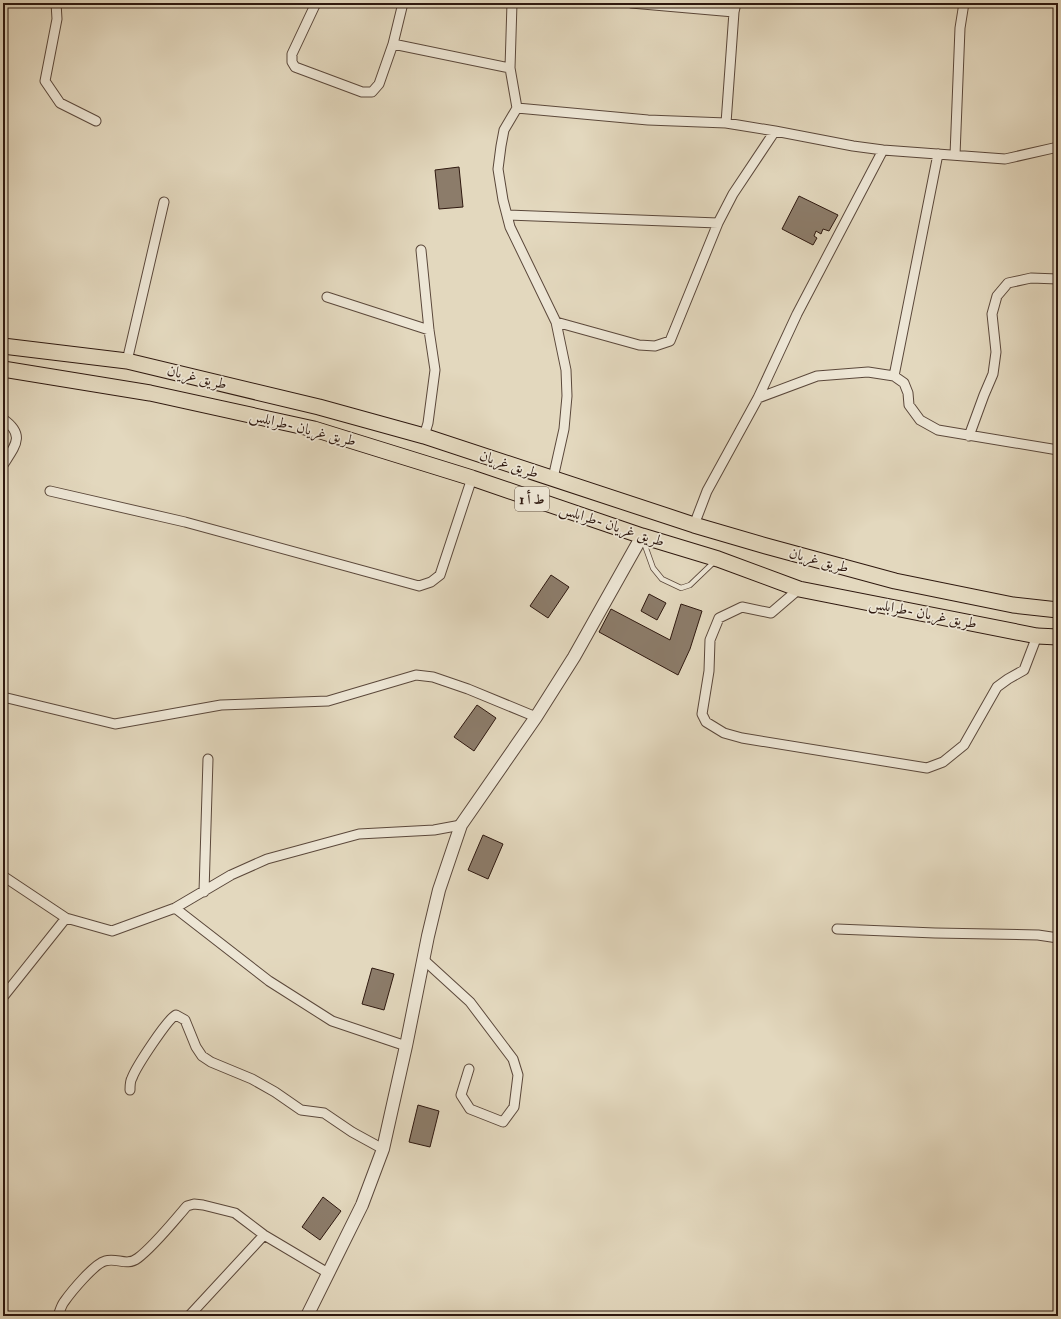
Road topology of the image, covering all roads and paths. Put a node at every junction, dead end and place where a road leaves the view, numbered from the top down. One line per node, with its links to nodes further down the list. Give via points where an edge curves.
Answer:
1 (56, 3): 12 (street, via 57,19 46,81 60,103)
2 (316, 3): 9 (street, via 292,54 295,67 362,92 372,92 379,84)
3 (403, 3): 9 (street)
4 (512, 3): 10 (street)
5 (631, 3): 8 (street)
6 (736, 3): 8 (street)
7 (964, 3): 18 (street, via 960,28)
8 (734, 12): 13 (street)
9 (393, 44): 10 (street)
10 (510, 68): 11 (street)
11 (517, 108): 13 (street, via 648,120); 20 (street, via 504,130 498,169 502,200)
12 (96, 121)
13 (726, 123): 14 (street)
14 (775, 131): 16 (street); 21 (street, via 733,194)
15 (1058, 147): 18 (street, via 1005,159)
16 (882, 150): 17 (street); 31 (street, via 797,314)
17 (938, 154): 18 (street); 30 (street)
18 (955, 155)
19 (164, 202): 28 (street)
20 (507, 215): 21 (street); 25 (street, via 518,245)
21 (718, 223): 25 (street, via 670,341 655,346 639,345)
22 (421, 250): 26 (street)
23 (1058, 279): 34 (street, via 1031,278 1008,283 997,296 992,314 996,352 993,374)
24 (327, 297): 26 (street)
25 (556, 322): 38 (street, via 566,370 567,396 564,429)
26 (429, 330): 33 (street, via 435,370)
27 (3, 346): 28 (highway, طريق غريان / ط أ 1)
28 (127, 361): 33 (highway, طريق غريان / ط أ 1, via 319,407)
29 (3, 369): 37 (highway, طريق غريان -طرابلس / ط أ 1, via 150,393 314,429)
30 (894, 376): 31 (street, via 868,372 817,376); 34 (street, via 904,383 909,406 920,420 938,430)
31 (758, 398): 40 (street, via 708,491)
32 (3, 419): 36 (street, via 11,424 17,436 14,447)
33 (424, 436): 38 (highway, طريق غريان / ط أ 1)
34 (969, 436): 35 (street)
35 (1058, 450)
36 (3, 465)
37 (472, 478): 39 (street, via 440,575 431,582 419,586 185,522); 41 (highway, طريق غريان -طرابلس / ط أ 1)
38 (553, 478): 40 (highway, طريق غريان / ط أ 1)
39 (50, 491)
40 (694, 525): 45 (highway, طريق غريان / ط أ 1, via 895,581)
41 (642, 536): 42 (highway, طريق غريان -طرابلس / ط أ 1); 42 (lane, via 653,568 662,579 681,588 690,585); 50 (street, via 574,657)
42 (718, 559): 43 (highway, طريق غريان -طرابلس / ط أ 1)
43 (799, 589): 47 (highway, طريق غريان -طرابلس / ط أ 1); 47 (street, via 770,613 742,607 719,618 710,640 709,671 702,714 706,722 724,733 927,768 943,762 964,745 997,687 1024,670)
44 (1058, 602): 45 (highway)
45 (1013, 605): 46 (highway, طريق غريان / ط أ 1)
46 (1058, 610)
47 (1037, 636): 48 (highway, طريق غريان -طرابلس / ط أ 1)
48 (1058, 637)
49 (3, 697): 50 (street, via 115,724 221,705 328,701 416,675 433,677 468,689)
50 (536, 717): 52 (street)
51 (208, 759): 54 (street)
52 (461, 825): 54 (street, via 434,830 358,834 267,859 231,875); 59 (street, via 439,890)
53 (3, 876): 56 (street)
54 (204, 892): 55 (street)
55 (175, 908): 56 (street, via 112,932); 61 (street, via 269,981 332,1021)
56 (66, 918): 60 (street)
57 (837, 929): 58 (street, via 1038,935)
58 (1058, 938)
59 (424, 960): 61 (street); 62 (street, via 470,1002 513,1059 518,1074 514,1107 503,1122 470,1110 461,1095)
60 (3, 996)
61 (406, 1046): 64 (street)
62 (468, 1069)
63 (130, 1090): 64 (street, via 131,1079 136,1069 171,1018 179,1015 186,1022 202,1056 211,1062 252,1079 301,1110 324,1113)
64 (383, 1149): 66 (street, via 362,1205)
65 (264, 1235): 66 (street); 67 (street, via 235,1213 203,1205 187,1206 137,1258 128,1262 104,1261 89,1272 64,1303); 68 (street)
66 (328, 1273): 69 (street)
67 (58, 1316)
68 (189, 1316)
69 (307, 1316)

